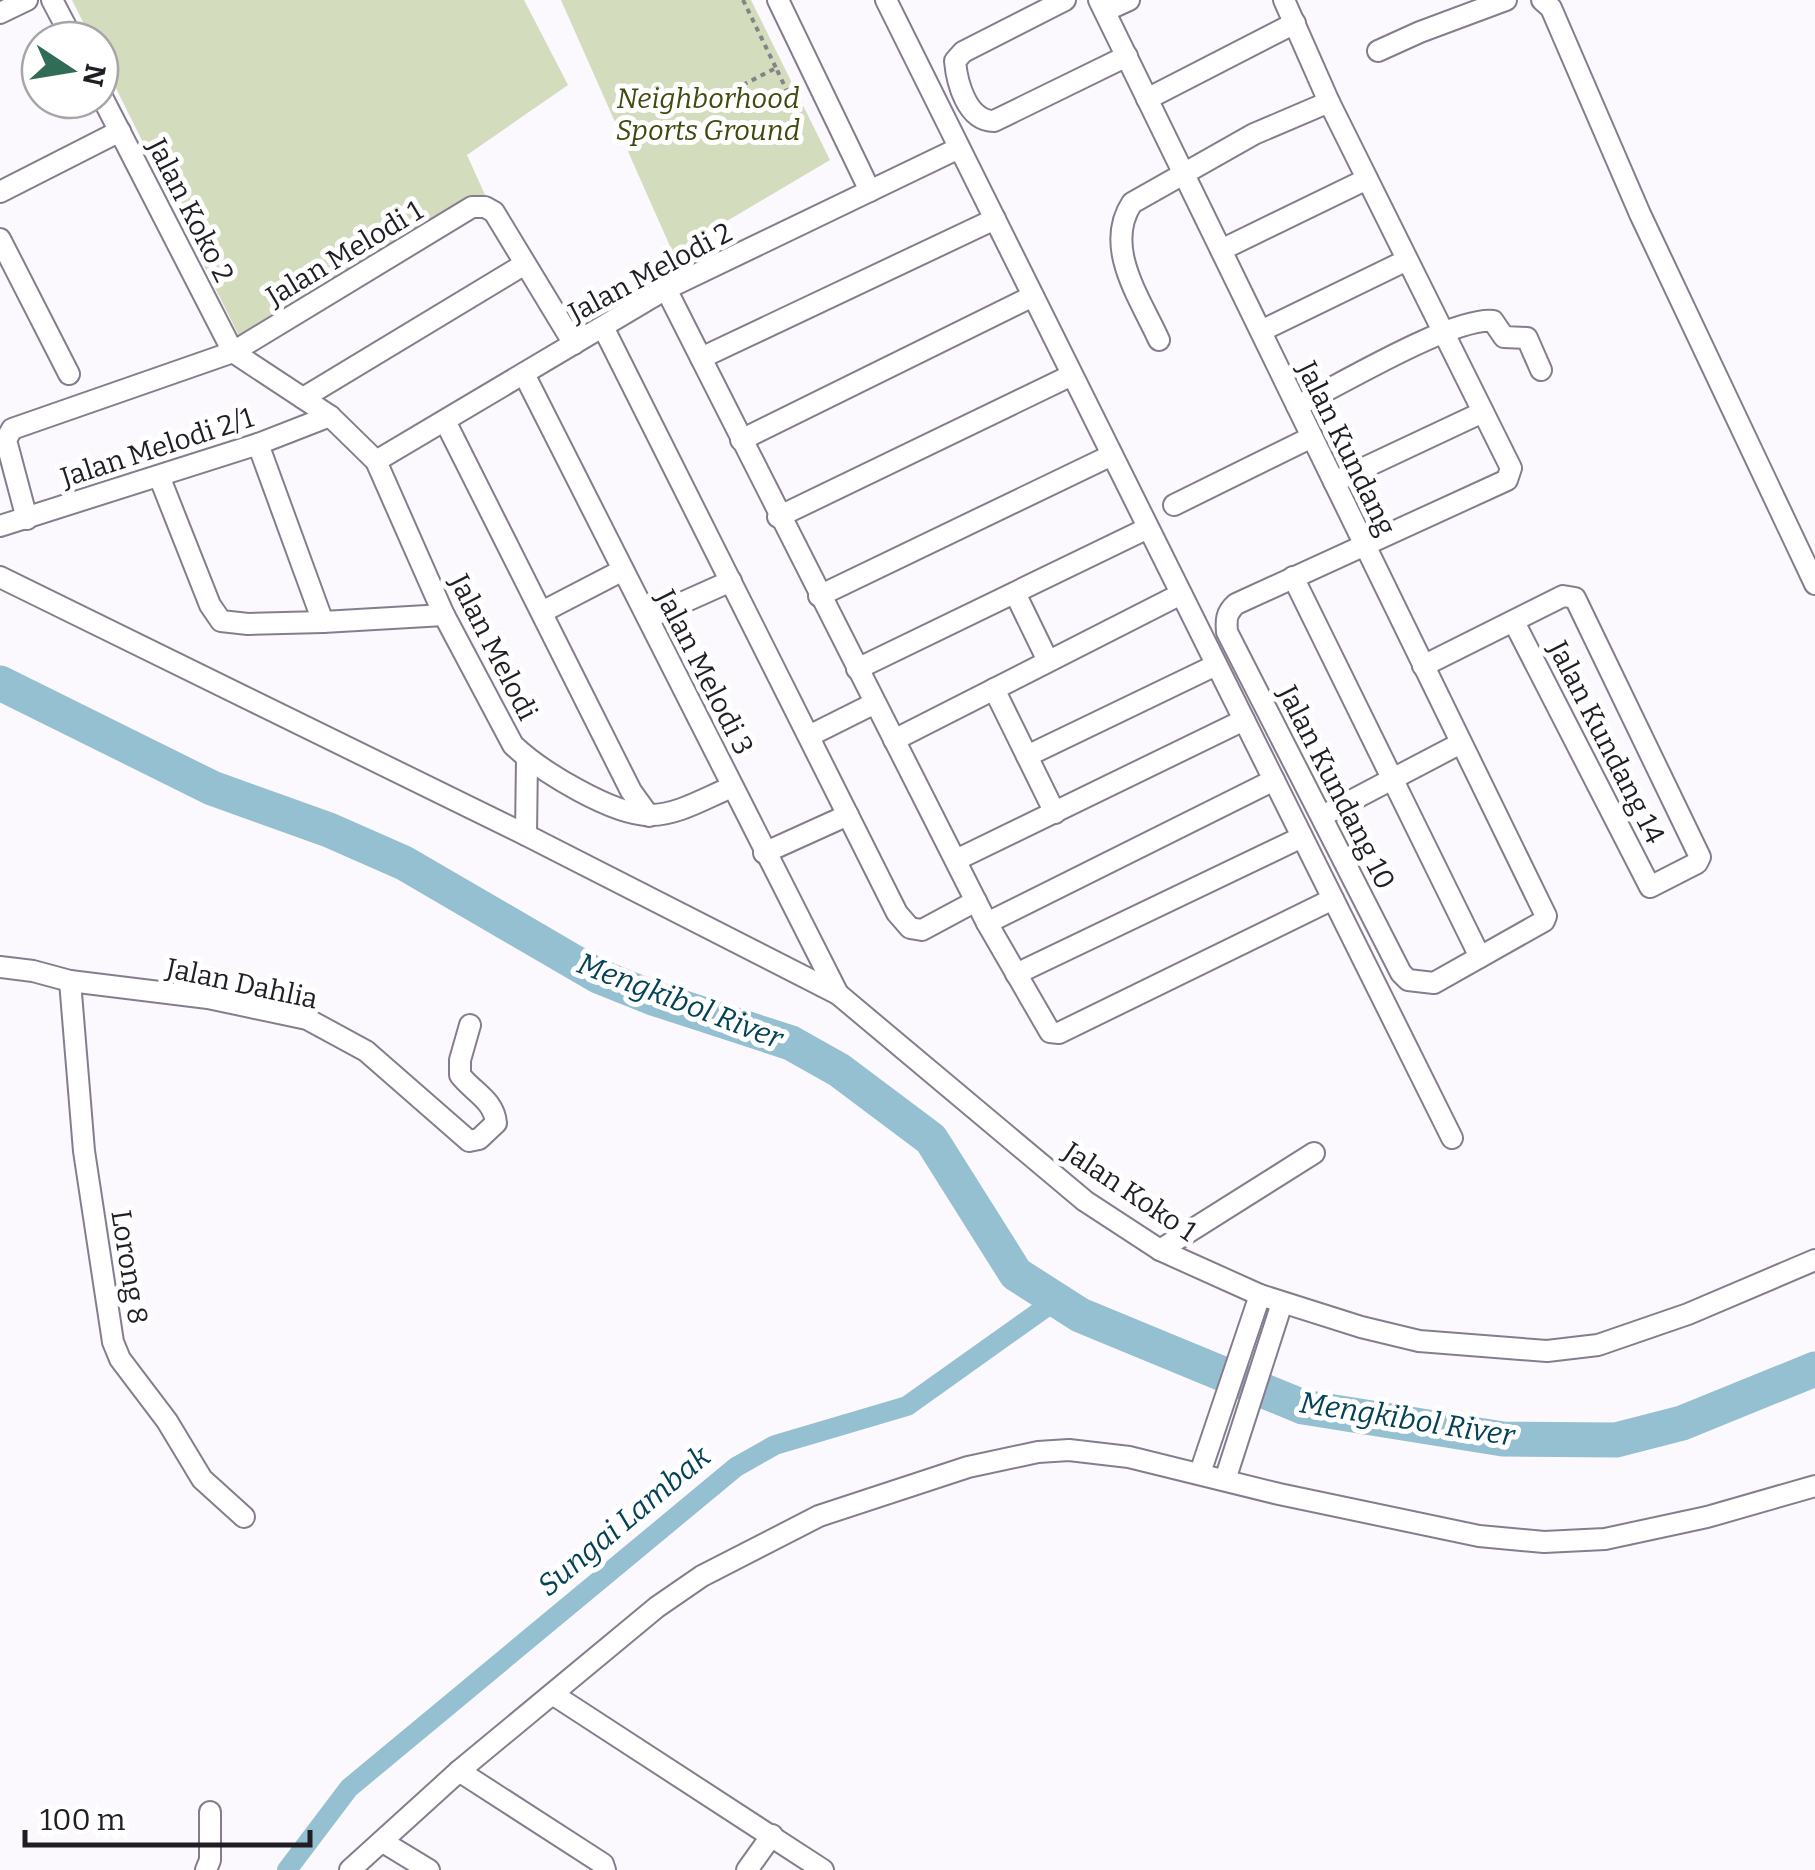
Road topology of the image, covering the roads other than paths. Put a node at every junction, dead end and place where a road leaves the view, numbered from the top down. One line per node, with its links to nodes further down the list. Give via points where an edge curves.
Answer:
1 (26, 0): 10 (street)
2 (778, 0): 21 (street)
3 (886, 0): 18 (street)
4 (1064, 0): 13 (street, via 955,61 975,114 986,121 1005,116)
5 (1129, 0): 9 (street)
6 (1284, 0): 11 (street)
7 (1506, 0): 12 (street)
8 (1542, 0): 63 (street)
9 (1102, 6): 13 (street, Jalan Kundang)
10 (0, 13)
11 (1295, 23): 14 (street); 15 (street)
12 (1378, 52)
13 (1127, 56): 14 (street, Jalan Kundang)
14 (1147, 99): 19 (street, Jalan Kundang)
15 (1329, 102): 19 (street); 20 (street)
16 (114, 120): 17 (street, Jalan Koko 2)
17 (120, 131): 22 (street); 35 (street, Jalan Koko 2)
18 (959, 148): 21 (street, Jalan Melodi 2); 23 (street)
19 (1183, 172): 25 (street, Jalan Kundang); 33 (street, via 1132,203 1119,234 1120,251)
20 (1367, 179): 25 (street); 26 (street)
21 (870, 191): 28 (street, Jalan Melodi 2)
22 (0, 192)
23 (995, 220): 29 (street); 36 (street)
24 (0, 239): 38 (street)
25 (1221, 250): 31 (street, Jalan Kundang)
26 (1407, 260): 31 (street); 32 (street)
27 (525, 264): 34 (street); 35 (street, Jalan Melodi 1, via 494,212 472,207); 41 (street)
28 (666, 290): 30 (street, Jalan Melodi 2); 36 (street)
29 (1033, 296): 40 (street); 47 (street)
30 (603, 327): 34 (street, Jalan Melodi 2); 62 (street)
31 (1260, 332): 42 (street, Jalan Kundang)
32 (1444, 332): 37 (street, via 1493,322 1504,337 1527,338); 42 (street); 43 (street)
33 (1159, 340)
34 (574, 344): 39 (street, Jalan Melodi 2)
35 (233, 352): 41 (street); 55 (street, Jalan Melodi 1, via 12,429 6,440)
36 (700, 358): 47 (street)
37 (1541, 370)
38 (69, 374)
39 (524, 374): 45 (street, Jalan Melodi 2); 59 (street, Jalan Melodi 3)
40 (1072, 375): 49 (street); 54 (street)
41 (303, 398): 44 (street)
42 (1297, 406): 46 (street, Jalan Kundang)
43 (1483, 412): 52 (street); 58 (street, Jalan Kundang 10, via 1511,468 1507,480)
44 (330, 416): 48 (street, Jalan Melodi 2/1); 50 (street)
45 (445, 422): 50 (street, Jalan Melodi 2); 67 (street)
46 (1312, 438): 52 (street, Jalan Kundang); 53 (street)
47 (741, 440): 54 (street)
48 (258, 444): 51 (street, Jalan Melodi 2/1); 70 (street)
49 (1112, 455): 57 (street); 66 (street)
50 (376, 461): 68 (street, Jalan Melodi)
51 (160, 476): 55 (street, Jalan Melodi 2/1); 70 (street, via 221,622)
52 (1334, 482): 58 (street, Jalan Kundang)
53 (1174, 505)
54 (778, 516): 66 (street)
55 (27, 519): 56 (street, Jalan Melodi 2/1)
56 (0, 526)
57 (1148, 528): 64 (street); 65 (street)
58 (1364, 544): 61 (street, Jalan Kundang 10); 74 (street, Jalan Kundang)
59 (623, 570): 67 (street); 69 (street, Jalan Melodi 3)
60 (0, 577): 91 (street)
61 (1293, 577): 84 (street); 90 (street, Jalan Kundang 10, via 1236,604 1228,611 1228,632)
62 (731, 580): 69 (street); 79 (street)
63 (1815, 584)
64 (1015, 593): 72 (street); 75 (street)
65 (1181, 594): 72 (street); 73 (street)
66 (819, 596): 75 (street)
67 (542, 612): 89 (street)
68 (444, 614): 70 (street); 83 (street, Jalan Melodi, via 513,746)
69 (648, 618): 86 (street, Jalan Melodi 3)
70 (322, 622)
71 (1514, 622): 71 (street, Jalan Kundang 14, via 1563,596 1575,598 1700,857 1697,863 1650,887); 74 (street)
72 (1048, 661): 76 (street)
73 (1216, 664): 78 (street); 82 (street)
74 (1423, 666): 81 (street, Jalan Kundang)
75 (857, 670): 77 (street)
76 (994, 689): 80 (street); 82 (street)
77 (875, 703): 79 (street); 80 (street)
78 (1244, 720): 85 (street); 87 (street)
79 (809, 736): 88 (street)
80 (894, 740): 94 (street)
81 (1461, 744): 84 (street); 97 (street, Jalan Kundang)
82 (1027, 756): 87 (street)
83 (527, 758): 89 (street, Jalan Melodi, via 619,809); 91 (street)
84 (1392, 779): 90 (street); 99 (street)
85 (1274, 780): 92 (street); 98 (street)
86 (732, 787): 89 (street); 93 (street, Jalan Melodi 3)
87 (1055, 812): 94 (street)
88 (848, 815): 93 (street); 96 (street, via 910,928 922,930)
89 (649, 816)
90 (1322, 816): 99 (street, Jalan Kundang 10, via 1408,980 1434,983)
91 (526, 834): 103 (street)
92 (1302, 837): 95 (street); 101 (street)
93 (764, 854): 103 (street, Jalan Melodi 3)
94 (956, 860): 96 (street)
95 (1333, 899): 101 (street, via 1059,1033 1046,1028); 105 (street)
96 (976, 900): 98 (street)
97 (1546, 919): 99 (street, Jalan Kundang 10)
98 (988, 923): 101 (street)
99 (1480, 957)
100 (0, 968): 102 (street, Jalan Dahlia)
101 (1016, 974)
102 (70, 981): 104 (street, Jalan Dahlia, via 208,998 307,1019 366,1051 469,1140 496,1123 495,1112 460,1075); 114 (street, Lorong 8, via 84,1150 113,1342 202,1479)
103 (838, 994): 107 (street, Jalan Koko 1, via 1086,1201)
104 (470, 1025)
105 (1452, 1138)
106 (1314, 1153): 107 (street)
107 (1160, 1250): 109 (street, Jalan Koko 1)
108 (1815, 1260): 110 (street, Jalan Koko 1, via 1598,1345 1523,1351 1392,1335)
109 (1260, 1295): 110 (street, Jalan Koko 1); 111 (street)
110 (1282, 1302): 112 (street)
111 (1200, 1474): 112 (street); 115 (street, via 1129,1458 1038,1452 848,1504 702,1576)
112 (1226, 1480): 113 (street, via 1480,1536 1544,1542 1605,1540)
113 (1815, 1486)
114 (244, 1517)
115 (554, 1695): 116 (street); 118 (street)
116 (459, 1771): 119 (street); 123 (street)
117 (210, 1812): 120 (street)
118 (772, 1835): 124 (street); 125 (street)
119 (382, 1842): 121 (street); 122 (street)
120 (206, 1870)
121 (350, 1870)
122 (429, 1870)
123 (605, 1870)
124 (747, 1870)
125 (823, 1870)

